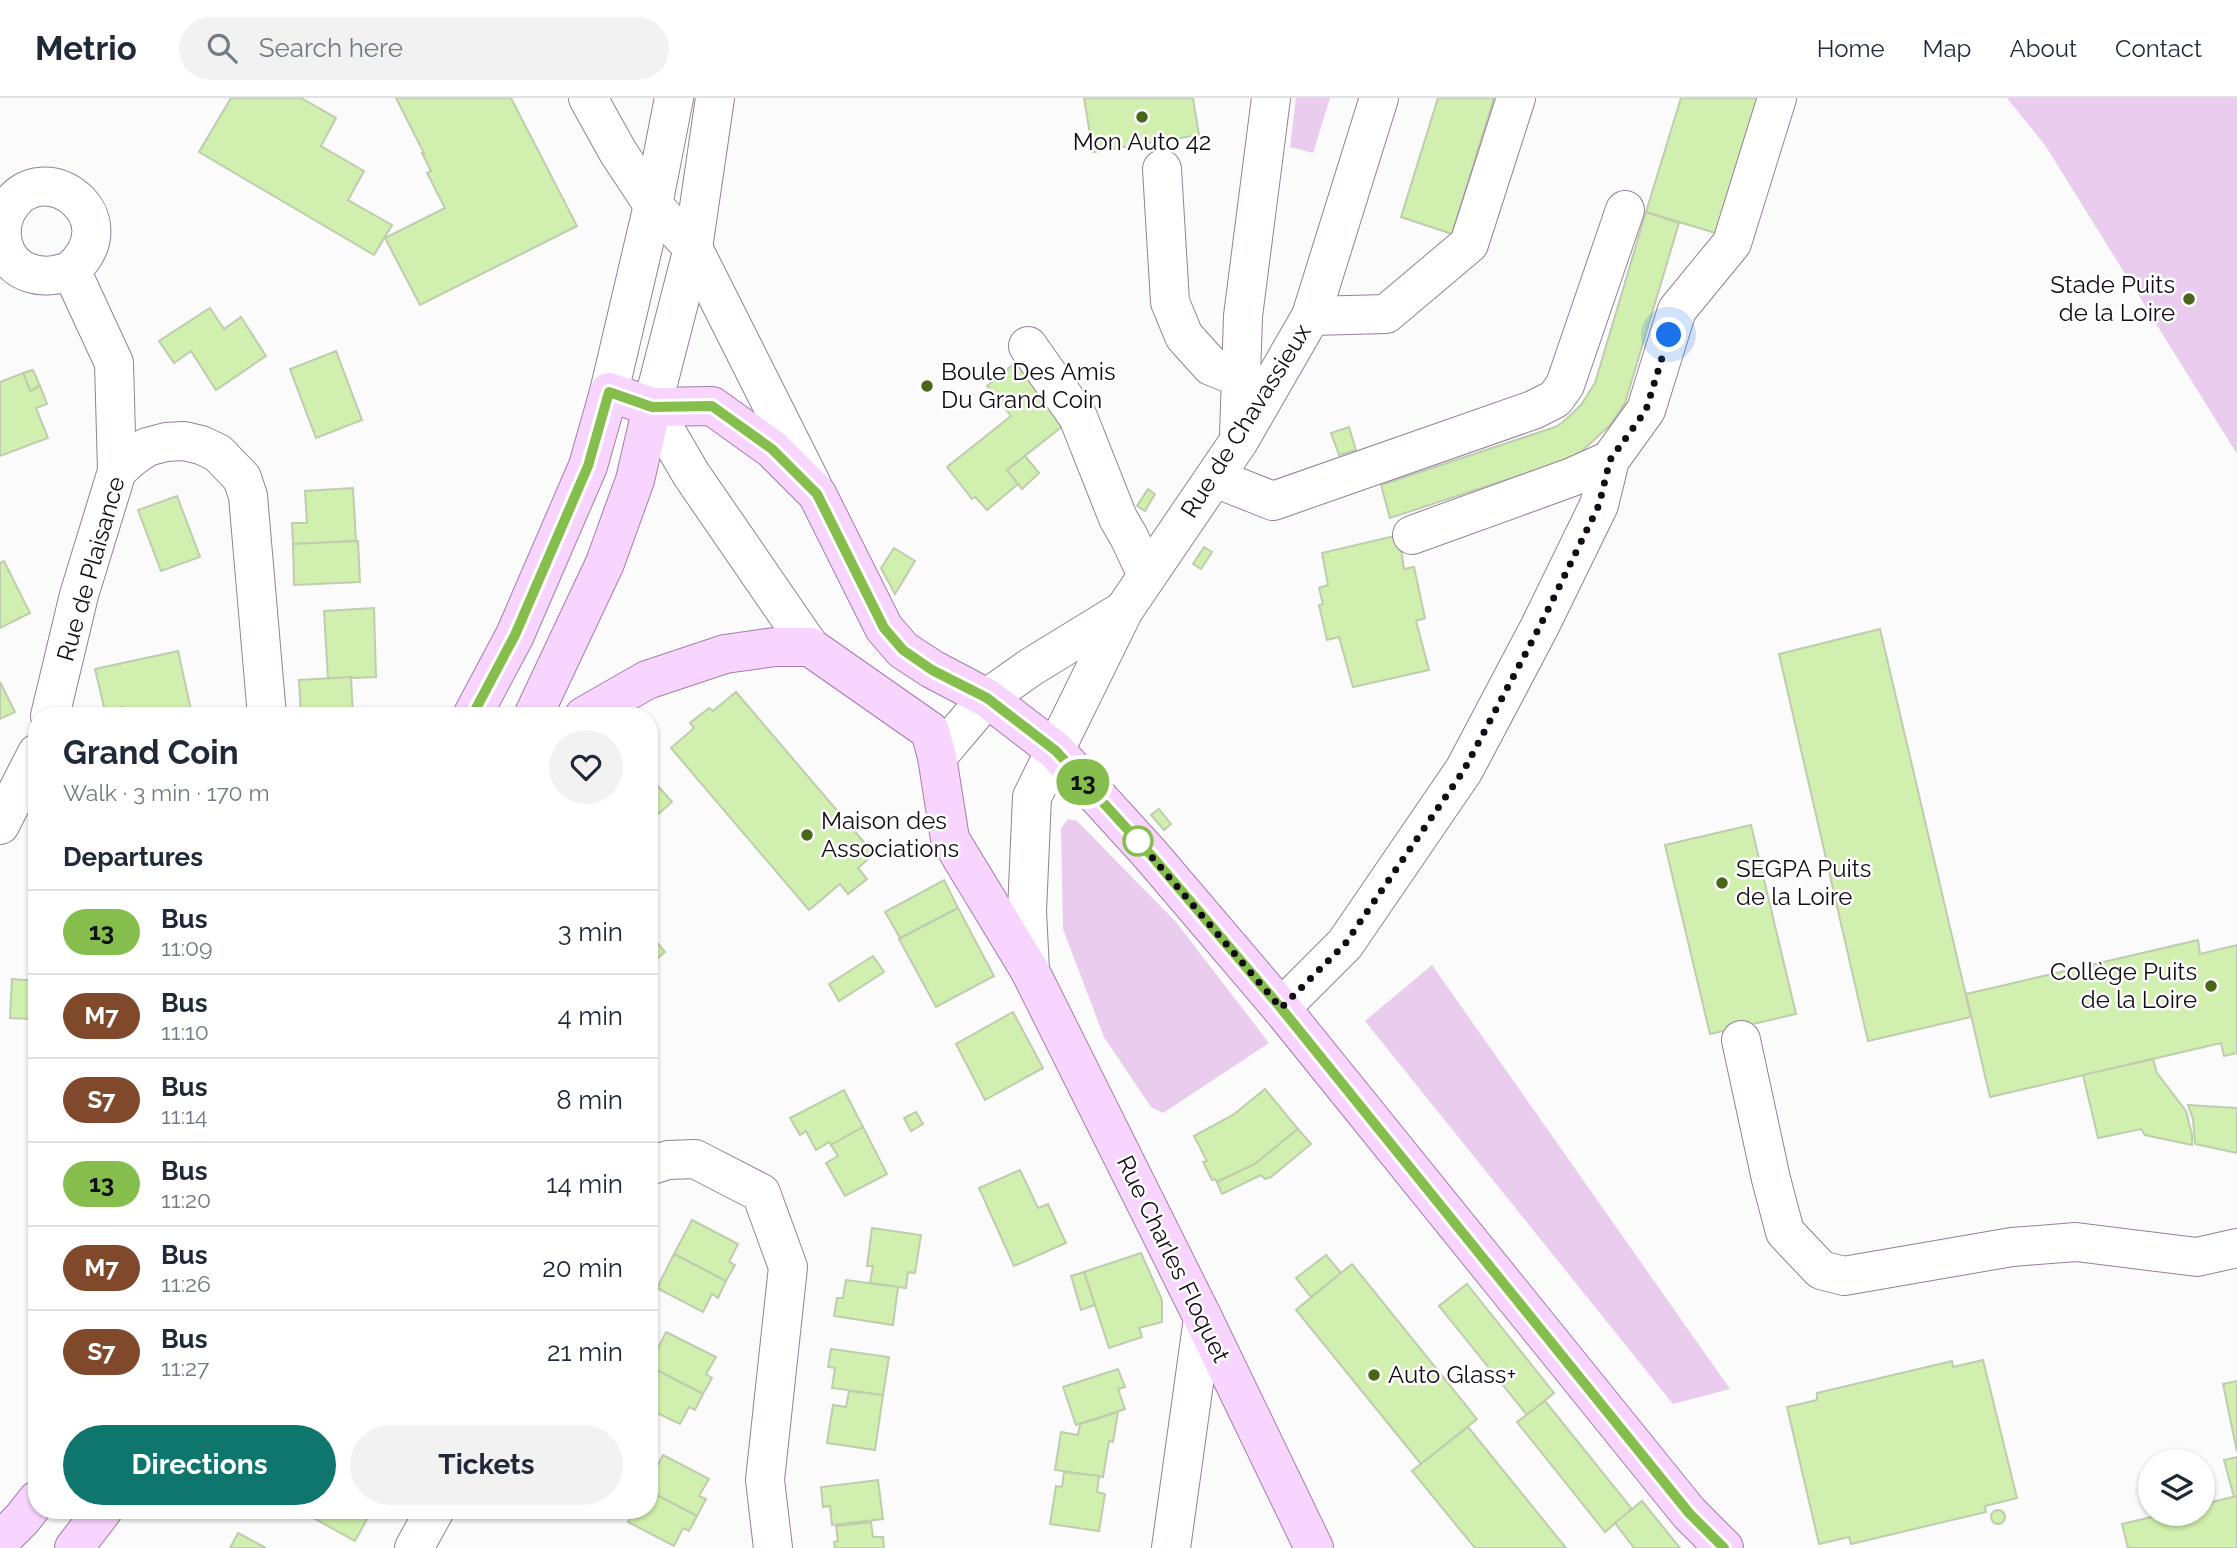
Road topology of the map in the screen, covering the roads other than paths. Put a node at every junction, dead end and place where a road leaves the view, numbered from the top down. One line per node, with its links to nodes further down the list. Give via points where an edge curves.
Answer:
1 (588, 98): 9 (street)
2 (674, 98): 9 (street)
3 (715, 98): 11 (street)
4 (1271, 98): 15 (street, via 1243,316)
5 (1379, 98): 13 (street, Rue de Chavassieux)
6 (1516, 98): 13 (street, via 1469,244 1386,314)
7 (1777, 98): 19 (street, via 1732,243 1676,310 1646,410)
8 (1162, 169): 15 (street, via 1170,302 1184,336 1211,366)
9 (653, 205): 11 (street); 16 (street)
10 (1625, 209): 21 (street, via 1565,385 1555,399 1273,501)
11 (693, 248): 17 (street); 22 (street)
12 (71, 270): 20 (street, via 114,363)
13 (1311, 317): 18 (street, Rue de Chavassieux)
14 (1028, 346): 24 (street, via 1079,417 1118,518)
15 (1241, 378): 18 (street)
16 (609, 392): 17 (main road); 30 (main road, via 588,466 515,635)
17 (652, 407): 22 (main road, via 712,406 772,449); 26 (street, via 691,474); 31 (main road, via 635,480 604,563)
18 (1239, 441): 21 (street, Rue de Chavassieux)
19 (1610, 460): 23 (street); 38 (street, via 1599,505 1464,770 1345,944)
20 (117, 471): 28 (street, Rue de Plaisance, via 79,595); 29 (street, Rue de Plaisance, via 147,447 184,441 218,453 242,478 248,496)
21 (1215, 478): 24 (street, Rue de Chavassieux)
22 (817, 494): 27 (main road, via 884,628 903,650 932,670)
23 (1412, 535)
24 (1147, 575): 25 (street, Rue de Chavassieux)
25 (1124, 610): 27 (street, Rue de Chavassieux); 33 (street, Rue de Chavassieux)
26 (810, 647): 32 (main road, via 725,654 647,680); 34 (main road, Rue Charles Floquet, via 930,732)
27 (987, 698): 33 (main road); 34 (street, Rue de Chavassieux)
28 (52, 707)
29 (266, 707)
30 (477, 707)
31 (537, 707)
32 (600, 707)
33 (1056, 751): 37 (street, Rue Charles Floquet, via 1032,797 1027,911); 38 (main road)
34 (937, 757): 37 (main road, Rue Charles Floquet, via 950,839)
35 (28, 770): 36 (street)
36 (0, 825)
37 (1030, 971): 42 (main road, Rue Charles Floquet)
38 (1281, 1008): 52 (main road, via 1689,1513)
39 (1741, 1040): 41 (street, via 1785,1232 1821,1270 1844,1276 2012,1247 2076,1241 2197,1257)
40 (658, 1163): 49 (street, via 695,1159 761,1193 789,1267 765,1480)
41 (2237, 1248)
42 (1203, 1318): 50 (street); 51 (main road, Rue Charles Floquet)
43 (28, 1511): 46 (main road)
44 (96, 1519): 47 (main road)
45 (430, 1519): 48 (street)
46 (0, 1541)
47 (74, 1548)
48 (414, 1548)
49 (773, 1548)
50 (1171, 1548)
51 (1314, 1548)
52 (1724, 1548)

